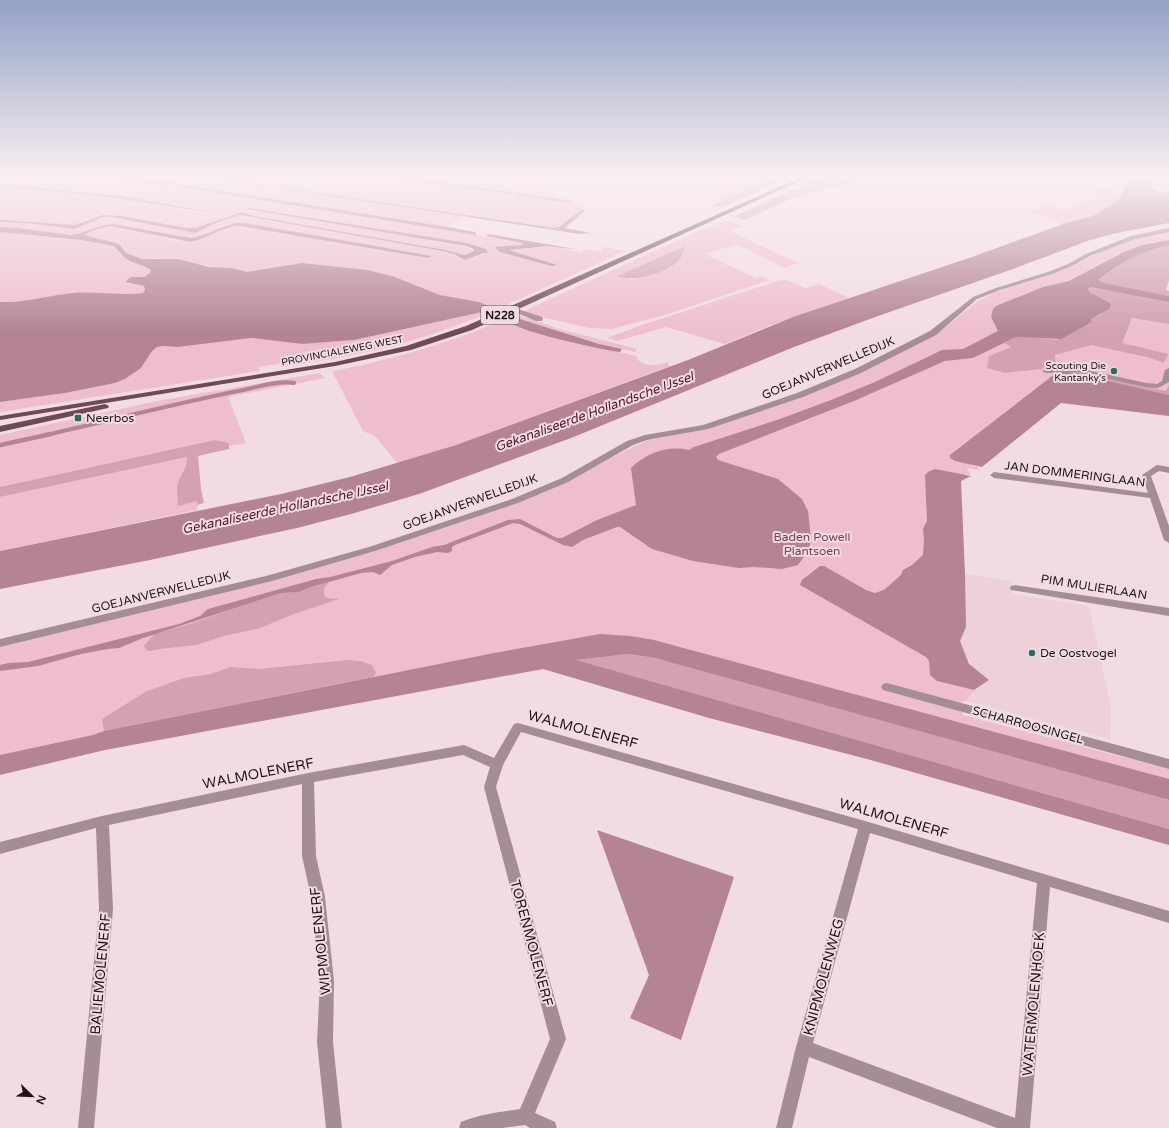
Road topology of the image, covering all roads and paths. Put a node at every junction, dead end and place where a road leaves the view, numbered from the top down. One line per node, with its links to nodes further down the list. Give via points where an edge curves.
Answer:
1 (690, 228): 3 (main road, PROVINCIALEWEG WEST / N228)
2 (1169, 230): 16 (street, GOEJANVERWELLEDIJK, via 1133,237 1050,273 975,298 933,333 858,371 739,416 704,427 630,443 565,480 515,501 372,549 268,579)
3 (512, 309): 4 (street); 7 (main road, PROVINCIALEWEG WEST / N228, via 469,328 380,355)
4 (539, 319)
5 (1169, 370): 6 (street, via 1165,382 1158,386 1077,370)
6 (1046, 371)
7 (170, 391): 8 (main road, PROVINCIALEWEG WEST / N228); 9 (main road, PROVINCIALEWEG WEST / N228)
8 (0, 418)
9 (0, 429)
10 (1169, 470): 12 (street, via 1157,468 1146,475)
11 (994, 476): 12 (street, JAN DOMMERINGLAAN)
12 (1153, 496): 13 (street)
13 (1169, 540)
14 (1015, 588): 15 (street, PIM MULIERLAAN)
15 (1169, 612)
16 (0, 643)
17 (887, 687): 19 (street, SCHARROOSINGEL)
18 (496, 764): 20 (street, WALMOLENERF, via 464,750); 22 (street, WALMOLENERF, via 518,727); 27 (street, TORENMOLENERF, via 490,787 558,1039)
19 (1169, 764)
20 (308, 778): 21 (street, WALMOLENERF); 29 (street, WIPMOLENERF, via 309,856 318,897 327,981 326,1042)
21 (102, 821): 23 (street, WALMOLENERF); 28 (street, BALIEMOLENERF, via 106,909)
22 (865, 826): 24 (street, WALMOLENERF); 26 (street, KNIPMOLENWEG)
23 (0, 848)
24 (1044, 879): 25 (street, WALMOLENERF); 33 (street, WATERMOLENHOEK)
25 (1169, 917)
26 (804, 1047): 32 (street, KNIPMOLENWEG); 33 (street, WATERMOLENHOEK)
27 (525, 1117): 30 (street, via 491,1121); 31 (street)
28 (86, 1128)
29 (334, 1128)
30 (467, 1128)
31 (549, 1128)
32 (784, 1128)
33 (1021, 1128)

